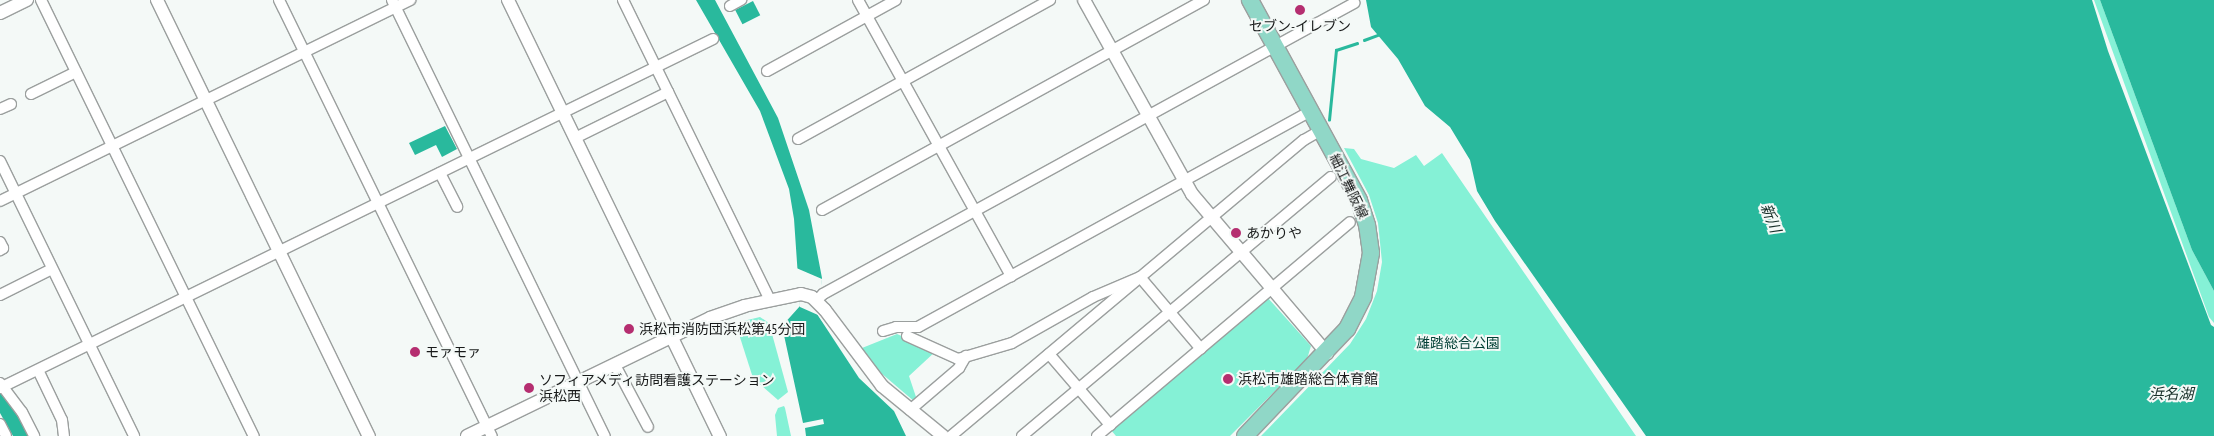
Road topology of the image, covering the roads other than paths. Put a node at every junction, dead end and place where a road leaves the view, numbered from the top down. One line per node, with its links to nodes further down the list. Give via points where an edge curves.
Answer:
1 (27, 0): 18 (street)
2 (41, 0): 26 (street)
3 (156, 0): 30 (street)
4 (280, 0): 23 (street)
5 (410, 0): 16 (street)
6 (508, 0): 34 (street)
7 (623, 0): 24 (street)
8 (741, 0): 17 (street)
9 (858, 0): 19 (street)
10 (896, 0): 19 (street)
11 (1050, 0): 27 (street)
12 (1084, 0): 22 (street)
13 (1204, 0): 22 (street)
14 (1250, 0): 21 (main road, 細江舞阪線)
15 (1354, 3): 21 (street)
16 (394, 4): 23 (street); 41 (street)
17 (730, 6)
18 (0, 13)
19 (867, 16): 25 (street); 27 (street)
20 (713, 39): 24 (street)
21 (1275, 46): 33 (main road, 細江舞阪線); 35 (street)
22 (1112, 51): 35 (street); 40 (street)
23 (305, 52): 30 (street); 48 (street)
24 (656, 67): 28 (street); 34 (street)
25 (767, 71)
26 (76, 72): 29 (street); 39 (street)
27 (903, 81): 38 (street); 40 (street)
28 (668, 92): 37 (street); 64 (street)
29 (32, 94)
30 (205, 100): 39 (street); 56 (street)
31 (11, 104): 32 (street)
32 (0, 109)
33 (1311, 111): 36 (main road, 細江舞阪線); 45 (street)
34 (563, 112): 37 (street); 41 (street)
35 (1148, 116): 45 (street); 51 (street)
36 (1321, 130): 52 (street, via 1304,140); 72 (main road, 細江舞阪線, via 1362,208 1371,252 1368,280 1360,306 1347,329)
37 (575, 138): 69 (street)
38 (798, 139)
39 (112, 146): 46 (street); 63 (street)
40 (939, 146): 50 (street); 51 (street)
41 (470, 158): 43 (street); 77 (street)
42 (0, 162): 46 (street)
43 (440, 173): 48 (street); 49 (street)
44 (1330, 177): 57 (street)
45 (1184, 181): 52 (street); 59 (street)
46 (15, 193): 47 (street); 58 (street)
47 (0, 201)
48 (378, 203): 56 (street); 83 (street)
49 (457, 207)
50 (822, 210)
51 (975, 211): 59 (street); 65 (street)
52 (1211, 218): 57 (street); 60 (street)
53 (1350, 222): 61 (street)
54 (0, 242): 55 (street, via 3,248)
55 (0, 250)
56 (279, 251): 63 (street); 88 (street)
57 (1241, 254): 61 (street); 66 (street)
58 (52, 269): 62 (street); 70 (street)
59 (1011, 276): 67 (street, via 918,327)
60 (1140, 277): 66 (street); 73 (street); 74 (street, via 1093,297 1012,343)
61 (1271, 289): 71 (street); 72 (street)
62 (0, 295)
63 (186, 297): 70 (street); 87 (street)
64 (770, 300): 65 (street, via 798,294); 69 (street, via 727,311)
65 (822, 302): 80 (street, via 868,371)
66 (1170, 313): 71 (street); 79 (street)
67 (883, 331)
68 (907, 336): 74 (street, via 958,359)
69 (672, 337): 75 (street); 91 (street)
70 (89, 344): 76 (street); 86 (street)
71 (1200, 348): 81 (street)
72 (1327, 353): 96 (main road, 細江舞阪線)
73 (1049, 354): 79 (street); 93 (street)
74 (966, 356): 80 (street, via 959,368)
75 (615, 365): 77 (street); 82 (street)
76 (38, 370): 78 (street); 85 (street, via 62,420)
77 (579, 382): 83 (street); 90 (street)
78 (1, 386): 84 (street, via 22,412)
79 (1079, 388): 81 (street); 94 (street)
80 (910, 410): 92 (street)
81 (1110, 425): 95 (street)
82 (648, 427)
83 (490, 431): 89 (street)
84 (34, 436)
85 (64, 436)
86 (134, 436)
87 (254, 436)
88 (369, 436)
89 (467, 436)
90 (605, 436)
91 (720, 436)
92 (943, 436)
93 (951, 436)
94 (1022, 436)
95 (1097, 436)
96 (1245, 436)

